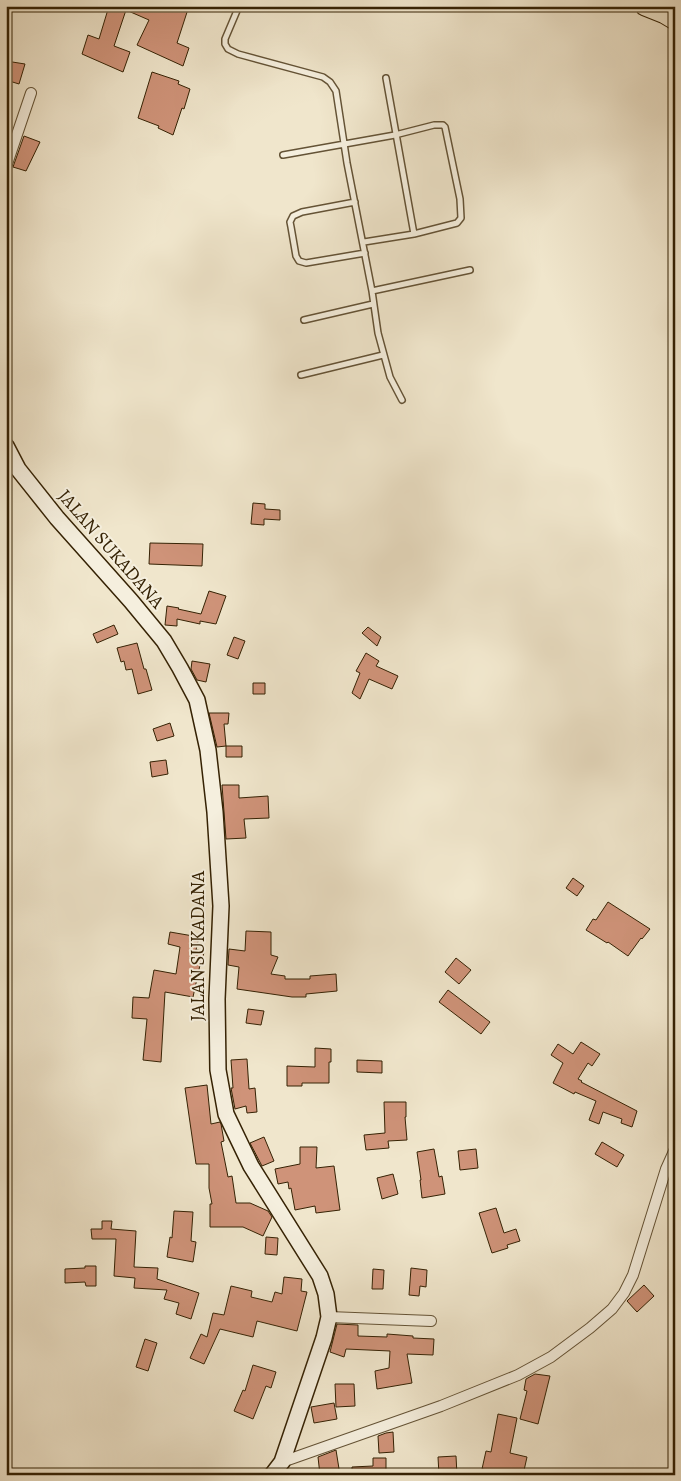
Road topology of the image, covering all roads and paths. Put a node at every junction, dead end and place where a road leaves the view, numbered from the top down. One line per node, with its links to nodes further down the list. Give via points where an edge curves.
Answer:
1 (239, 6): 7 (lane, via 226,35 228,48 248,57 323,77 330,82 336,92)
2 (645, 6): 3 (highway)
3 (675, 20)
4 (386, 78): 6 (lane)
5 (31, 93): 9 (street)
6 (395, 135): 7 (lane); 11 (lane); 11 (lane, via 443,125 460,199 461,218 458,223)
7 (344, 144): 8 (lane); 10 (lane)
8 (283, 155)
9 (6, 167)
10 (354, 202): 12 (lane); 13 (lane, via 293,216 290,222 296,256 306,263)
11 (414, 234): 12 (lane)
12 (364, 242): 13 (lane)
13 (365, 253): 15 (lane)
14 (470, 270): 15 (lane)
15 (372, 290): 16 (lane)
16 (373, 304): 17 (lane); 18 (lane)
17 (304, 320)
18 (383, 355): 19 (lane); 20 (lane)
19 (301, 374)
20 (402, 400)
21 (6, 446): 23 (main road, JALAN SUKADANA, via 18,469 57,518 164,641 197,700 208,750 215,812 221,906 218,1070 226,1114 251,1166 320,1276)
22 (675, 1149): 25 (street, via 624,1294 590,1328 551,1357 518,1375)
23 (328, 1317): 24 (street); 25 (main road, JALAN SUKADANA, via 324,1338)
24 (431, 1321)
25 (282, 1462): 26 (main road, JALAN SUKADANA)
26 (272, 1475)

